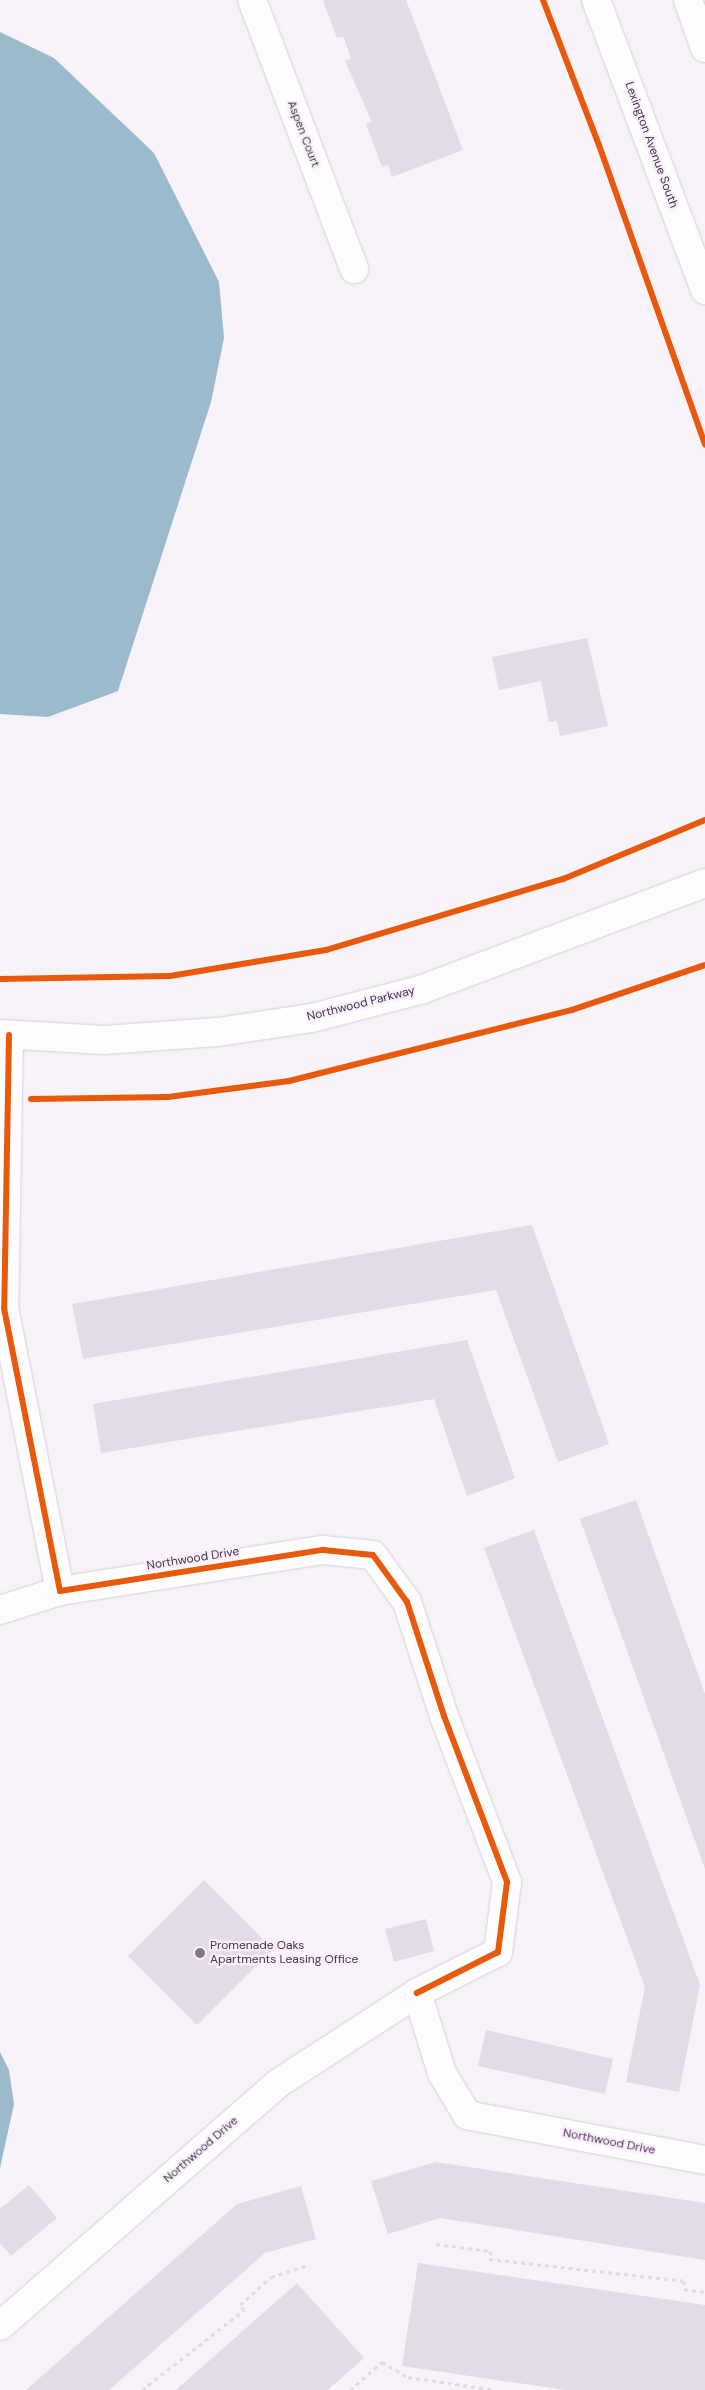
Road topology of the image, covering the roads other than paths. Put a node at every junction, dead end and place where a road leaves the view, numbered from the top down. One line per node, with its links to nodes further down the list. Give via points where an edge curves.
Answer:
1 (252, 0): 5 (street, Aspen Court)
2 (596, 0): 6 (street, Lexington Avenue South)
3 (688, 0): 4 (street)
4 (705, 48)
5 (354, 268)
6 (705, 290)
7 (705, 883): 8 (street, Northwood Parkway, via 423,989 312,1018 218,1032 104,1040)
8 (4, 1035): 9 (street, via 4,1308)
9 (60, 1591): 10 (street); 11 (street, Northwood Drive, via 323,1550 373,1555 407,1602 444,1716 507,1882 498,1952)
10 (0, 1610)
11 (416, 1993): 12 (street, Northwood Drive, via 442,2073 467,2115); 13 (street, Northwood Drive, via 277,2084)
12 (705, 2160)
13 (0, 2326)

